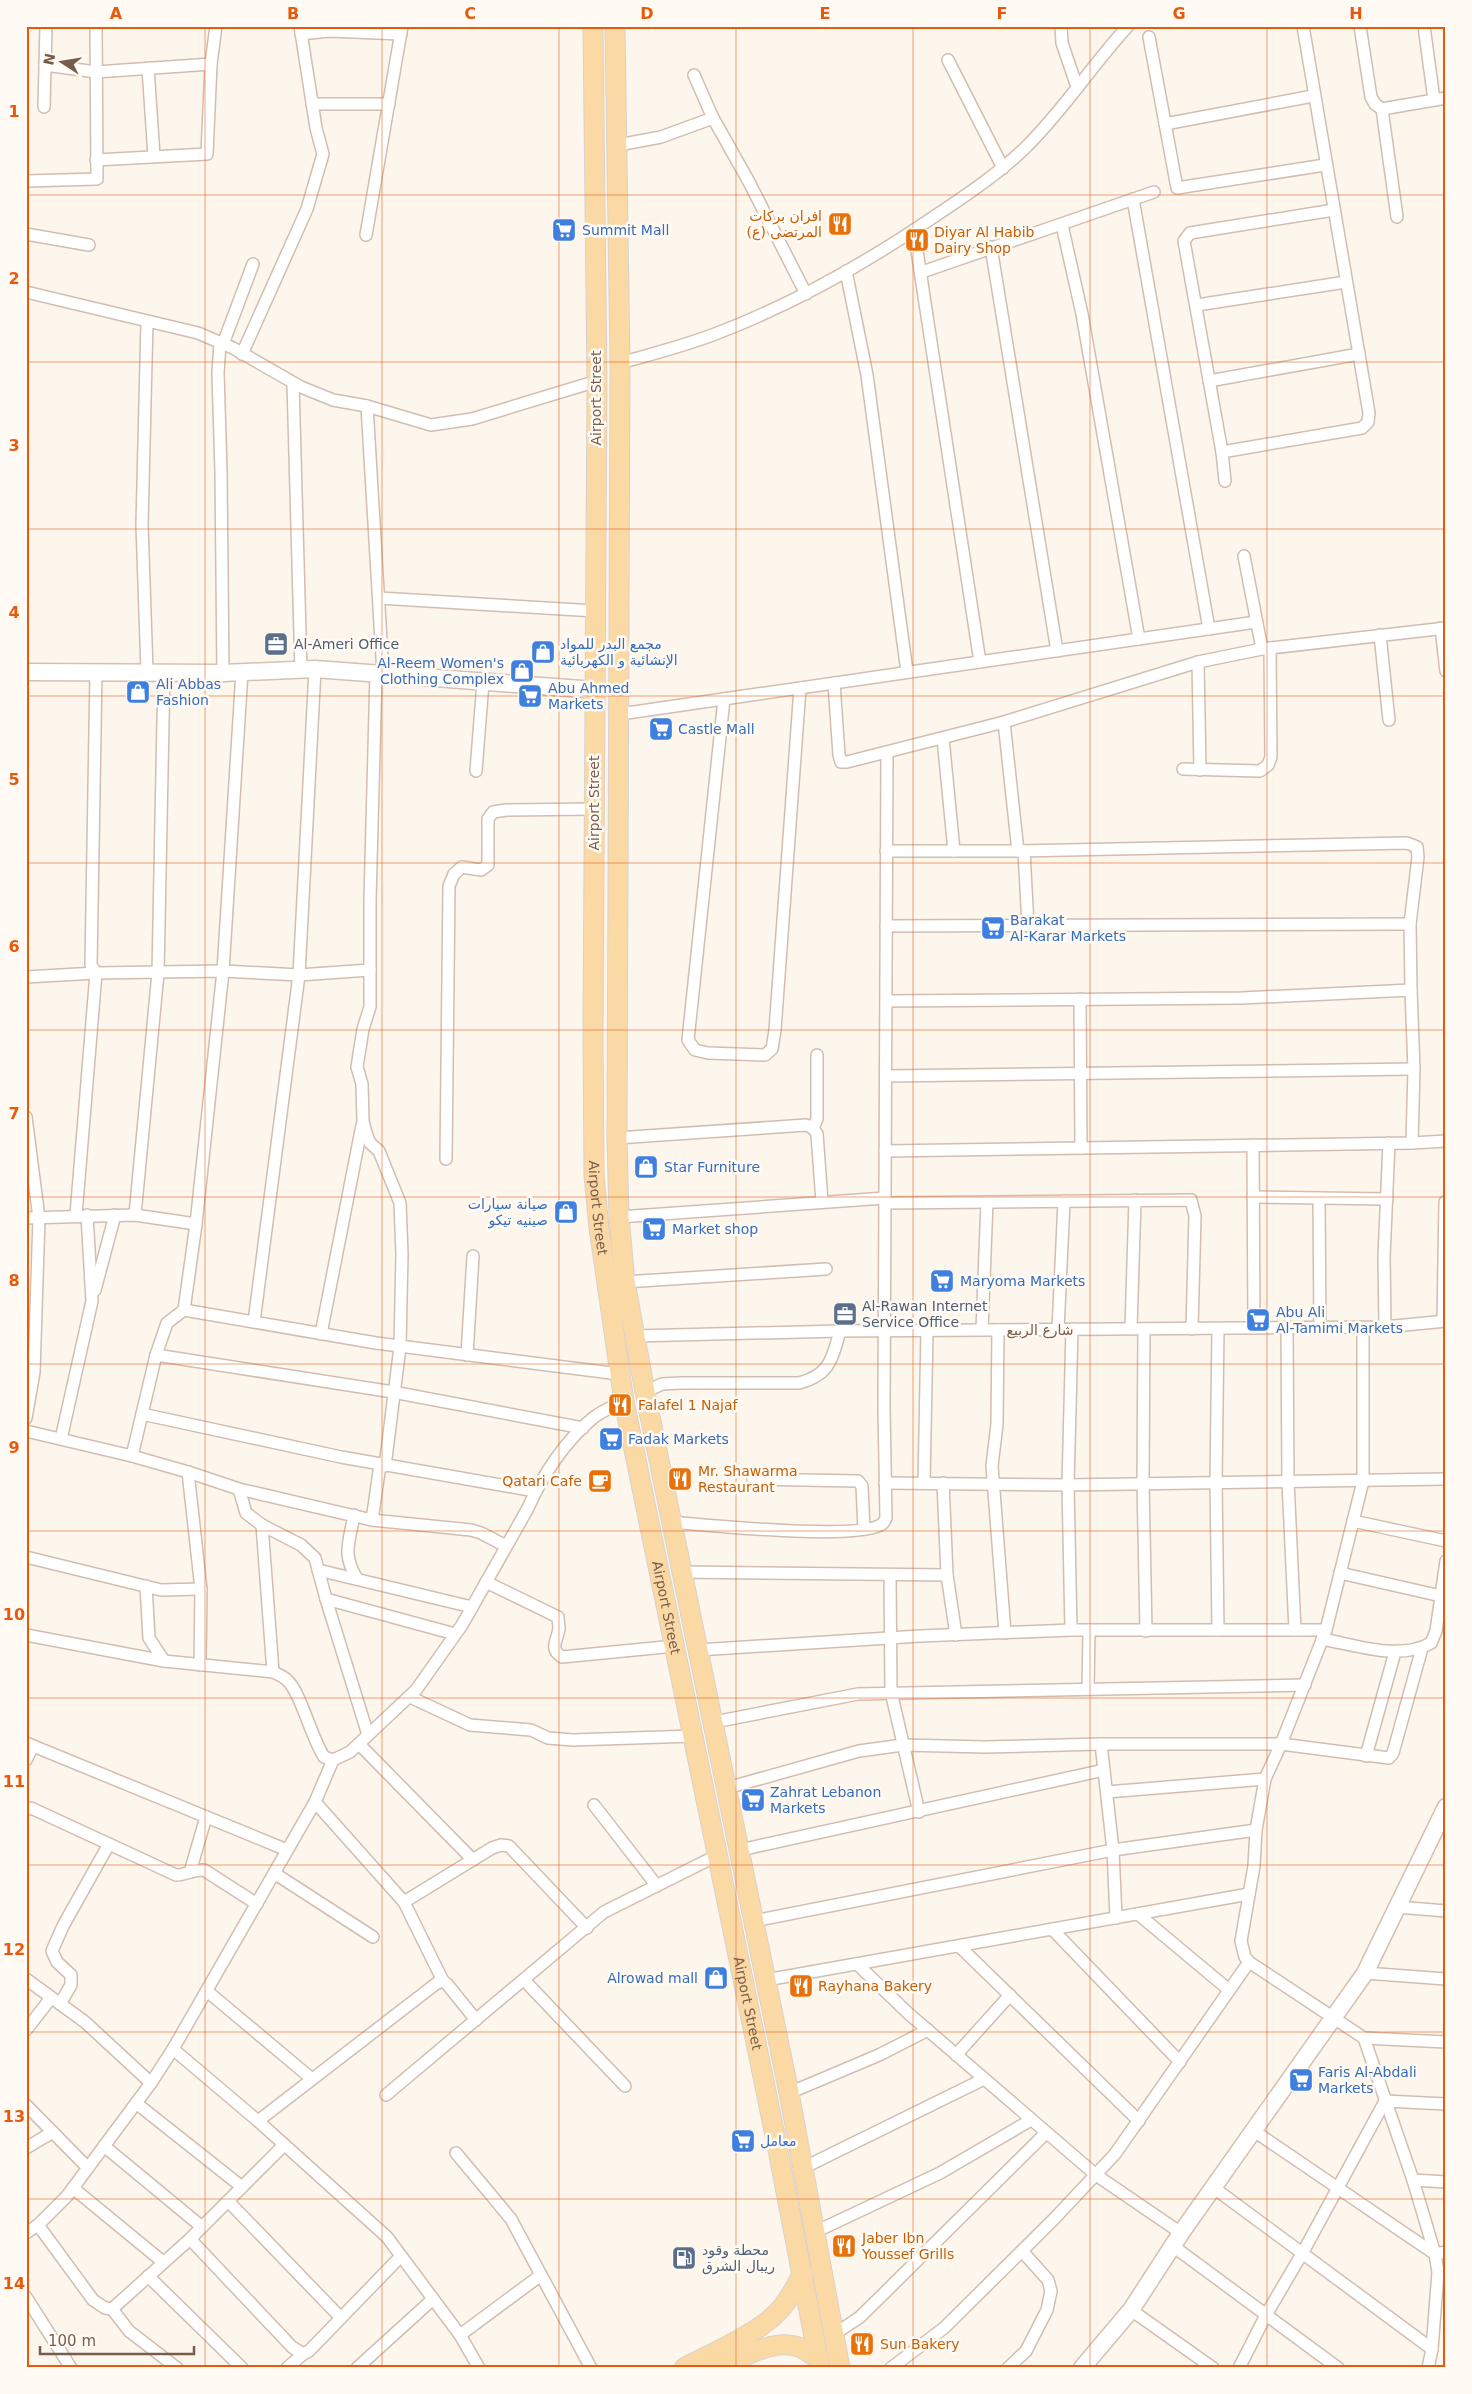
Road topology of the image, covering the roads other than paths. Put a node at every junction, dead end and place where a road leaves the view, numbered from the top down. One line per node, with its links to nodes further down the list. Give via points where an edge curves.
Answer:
1 (46, 26): 18 (street)
2 (96, 26): 20 (street)
3 (216, 26): 17 (street)
4 (594, 26): 5 (main road, via 602,29); 16 (main road, Airport Street)
5 (613, 26): 14 (main road, Airport Street)
6 (1061, 26): 22 (street, via 1062,43)
7 (1128, 26): 22 (street)
8 (1303, 26): 23 (street)
9 (1360, 26): 28 (street, via 1371,98)
10 (1424, 26): 24 (street)
11 (301, 30): 12 (street); 25 (street)
12 (402, 30): 26 (street)
13 (1149, 37): 30 (street)
14 (616, 59): 16 (main road, via 606,56); 31 (main road, Airport Street)
15 (948, 60): 35 (street)
16 (593, 61): 59 (main road, Airport Street)
17 (212, 64): 19 (street); 32 (street, via 207,154)
18 (45, 65): 20 (street); 27 (street)
19 (148, 68): 20 (street); 32 (street)
20 (96, 72): 33 (street)
21 (694, 75): 29 (street)
22 (1078, 87): 35 (street, via 1054,118)
23 (1313, 96): 30 (street); 34 (street)
24 (1440, 99): 28 (street)
25 (312, 104): 26 (street); 56 (street, via 323,154 318,177 307,210)
26 (389, 104): 44 (street)
27 (44, 107)
28 (1382, 109): 40 (street)
29 (713, 118): 31 (street, via 661,137); 52 (street)
30 (1166, 124): 34 (street, via 1177,188)
31 (618, 145): 58 (main road, Airport Street)
32 (154, 156): 33 (street)
33 (96, 160): 36 (street, via 96,179)
34 (1325, 165): 39 (street)
35 (1003, 168): 42 (street)
36 (26, 181)
37 (1154, 192): 38 (street)
38 (1133, 199): 41 (street); 70 (street)
39 (1334, 210): 50 (street); 53 (street, via 1190,233 1184,241)
40 (1397, 217)
41 (1062, 225): 46 (street); 72 (street, via 1082,314)
42 (914, 231): 48 (street); 49 (street)
43 (26, 234): 45 (street)
44 (366, 235)
45 (89, 245)
46 (991, 247): 49 (street); 74 (street)
47 (253, 264): 55 (street)
48 (846, 271): 52 (street); 84 (street, via 867,375)
49 (922, 272): 75 (street)
50 (1346, 282): 53 (street); 57 (street)
51 (26, 292): 54 (street)
52 (806, 294): 58 (street, via 713,335)
53 (1197, 305): 60 (street)
54 (148, 322): 55 (street, via 198,333); 78 (street, via 142,524)
55 (222, 344): 56 (street); 85 (street, via 218,373)
56 (242, 354): 61 (street)
57 (1359, 354): 60 (street); 63 (street, via 1369,413 1368,422 1362,428)
58 (620, 363): 92 (main road, Airport Street)
59 (597, 381): 62 (street, via 472,419 431,425); 67 (main road, Airport Street)
60 (1209, 381): 63 (street)
61 (294, 383): 62 (street, via 332,400); 77 (street)
62 (367, 406): 66 (street)
63 (1222, 452): 64 (street)
64 (1225, 480)
65 (1244, 556): 68 (street)
66 (379, 598): 67 (street); 86 (street)
67 (595, 611): 90 (main road, Airport Street)
68 (1256, 622): 70 (street); 73 (street)
69 (1443, 628): 71 (street); 80 (street)
70 (1209, 629): 72 (street)
71 (1380, 635): 73 (street); 93 (street)
72 (1139, 639): 74 (street)
73 (1266, 648): 76 (street); 98 (street, via 1271,757 1268,765 1260,771)
74 (1057, 651): 75 (street)
75 (980, 662): 84 (street)
76 (1198, 662): 94 (street); 98 (street)
77 (308, 670): 83 (street); 86 (street); 111 (street)
78 (147, 671): 79 (street); 82 (street)
79 (164, 671): 85 (street); 110 (street)
80 (1446, 671)
81 (26, 672): 82 (street)
82 (96, 672): 109 (street, via 91,965)
83 (242, 672): 85 (street); 108 (street)
84 (907, 672): 88 (street)
85 (224, 673)
86 (380, 674): 87 (street); 107 (street)
87 (483, 682): 90 (street); 99 (street)
88 (834, 683): 89 (street); 96 (street, via 841,762)
89 (800, 688): 91 (street); 91 (street, via 775,1030 772,1049 765,1055 695,1050 688,1040)
90 (595, 690): 100 (main road, Airport Street)
91 (724, 699): 92 (street)
92 (620, 714): 116 (main road, Airport Street)
93 (1388, 720)
94 (1004, 722): 95 (street); 102 (street)
95 (943, 738): 96 (street); 101 (street)
96 (887, 753): 103 (street)
97 (1183, 769): 98 (street)
98 (1200, 770)
99 (476, 772)
100 (594, 809): 117 (main road, Airport Street); 134 (street, via 493,812 488,819 488,864 481,870 462,867 448,886)
101 (954, 851): 102 (street); 103 (street)
102 (1021, 851): 104 (street, via 1407,843 1417,847 1418,857); 106 (street)
103 (886, 852): 105 (street)
104 (1410, 924): 106 (street); 113 (street)
105 (886, 926): 106 (street); 115 (street)
106 (1028, 926)
107 (370, 970): 111 (street); 125 (street, via 370,1007 357,1067 362,1084)
108 (223, 971): 110 (street); 111 (street); 150 (street)
109 (96, 973): 110 (street); 112 (street); 144 (street)
110 (158, 974): 146 (street)
111 (299, 975): 158 (street)
112 (26, 977)
113 (1410, 990): 114 (street, via 1242,998); 121 (street)
114 (1080, 999): 115 (street); 122 (street)
115 (886, 1001): 123 (street)
116 (617, 1010): 117 (main road, via 604,1016); 119 (main road, Airport Street)
117 (593, 1012): 118 (main road, Airport Street)
118 (593, 1053): 119 (main road, via 606,1048); 180 (main road, Airport Street, via 594,1175)
119 (617, 1053): 127 (main road, Airport Street)
120 (817, 1055): 126 (street, via 817,1119)
121 (1414, 1069): 122 (street); 129 (street)
122 (1080, 1075): 123 (street); 132 (street)
123 (886, 1076): 133 (street)
124 (26, 1118): 149 (street)
125 (363, 1121): 175 (street); 177 (street, via 370,1143 379,1150 400,1203)
126 (813, 1128): 127 (street, via 806,1125); 141 (street, via 817,1134)
127 (618, 1138): 147 (main road, Airport Street)
128 (1446, 1141): 129 (street)
129 (1412, 1143): 130 (street)
130 (1389, 1144): 131 (street); 137 (street)
131 (1253, 1145): 132 (street); 135 (street)
132 (1081, 1148): 133 (street)
133 (885, 1151): 138 (street)
134 (446, 1159)
135 (1253, 1197): 136 (street); 159 (street)
136 (1319, 1198): 137 (street); 161 (street)
137 (1387, 1198): 163 (street)
138 (885, 1200): 141 (street); 142 (street); 174 (street)
139 (1135, 1200): 140 (street); 164 (street); 166 (street, via 1191,1200 1195,1216)
140 (1064, 1201): 142 (street); 171 (street)
141 (822, 1202): 147 (street)
142 (987, 1202): 169 (street)
143 (1445, 1202): 157 (street)
144 (81, 1215): 145 (street); 149 (street); 155 (street)
145 (115, 1215): 146 (street); 155 (street)
146 (135, 1215): 150 (street)
147 (619, 1217): 154 (main road, Airport Street)
148 (26, 1218): 149 (street)
149 (39, 1218): 152 (street)
150 (196, 1224): 156 (street)
151 (474, 1256): 179 (street)
152 (32, 1264): 185 (street, via 34,1372)
153 (826, 1269): 154 (street)
154 (625, 1282): 176 (main road, Airport Street)
155 (92, 1301): 188 (street)
156 (184, 1310): 158 (street); 178 (street, via 167,1322)
157 (1445, 1321): 163 (street, شارع الربيع)
158 (254, 1322): 175 (street)
159 (1254, 1328): 160 (street, شارع الربيع); 167 (street, شارع الربيع)
160 (1287, 1328): 161 (street, شارع الربيع); 194 (street)
161 (1320, 1328): 162 (street, شارع الربيع)
162 (1363, 1328): 163 (street, شارع الربيع); 195 (street)
163 (1385, 1328)
164 (1131, 1329): 165 (street, شارع الربيع); 172 (street, شارع الربيع)
165 (1144, 1329): 166 (street, شارع الربيع); 196 (street)
166 (1192, 1329): 167 (street, شارع الربيع)
167 (1218, 1329): 197 (street)
168 (927, 1330): 169 (street, شارع الربيع); 174 (street, شارع الربيع); 199 (street)
169 (982, 1330): 170 (street, شارع الربيع)
170 (998, 1330): 171 (street, شارع الربيع); 201 (street)
171 (1058, 1330): 172 (street, شارع الربيع)
172 (1072, 1330): 202 (street)
173 (840, 1331): 174 (street, شارع الربيع); 176 (street, شارع الربيع); 182 (street, via 826,1369 814,1379 799,1383 662,1384)
174 (885, 1331): 198 (street)
175 (321, 1334): 177 (street)
176 (634, 1336): 182 (main road, Airport Street)
177 (400, 1347): 179 (street); 181 (street)
178 (156, 1355): 181 (street); 184 (street)
179 (467, 1355): 180 (street)
180 (619, 1374): 183 (main road, Airport Street)
181 (393, 1392): 186 (street); 190 (street)
182 (645, 1392): 208 (main road, Airport Street)
183 (624, 1401): 186 (street); 215 (main road, Airport Street)
184 (142, 1414): 189 (street); 190 (street)
185 (26, 1418)
186 (583, 1428): 204 (street, via 569,1442)
187 (26, 1431): 188 (street)
188 (61, 1439): 189 (street)
189 (132, 1456): 191 (street)
190 (382, 1465): 204 (street); 206 (street)
191 (188, 1472): 203 (street); 224 (street)
192 (753, 1479): 210 (street, via 858,1481 862,1486)
193 (1446, 1479): 195 (street)
194 (1288, 1481): 195 (street); 197 (street); 233 (street)
195 (1363, 1481): 207 (street)
196 (1143, 1482): 197 (street); 202 (street); 234 (street)
197 (1216, 1482): 232 (street)
198 (885, 1483): 199 (street); 210 (street, via 886,1518 883,1524)
199 (924, 1483): 200 (street)
200 (943, 1483): 201 (street); 220 (street)
201 (994, 1484): 202 (street); 235 (street)
202 (1068, 1484): 230 (street)
203 (239, 1489): 205 (street); 209 (street, via 246,1513)
204 (535, 1491): 212 (street)
205 (354, 1515): 206 (street); 221 (street, via 347,1557)
206 (372, 1520): 212 (street, via 471,1530)
207 (1353, 1521): 211 (street); 218 (street)
208 (672, 1522): 210 (street, via 830,1533); 216 (main road, Airport Street)
209 (262, 1525): 217 (street, via 309,1551); 247 (street)
210 (864, 1529)
211 (1446, 1541)
212 (506, 1546): 222 (street)
213 (26, 1557): 223 (street)
214 (1446, 1561): 226 (street)
215 (658, 1564): 216 (main road, via 668,1568); 228 (main road, Airport Street)
216 (681, 1567): 219 (street); 225 (main road, Airport Street)
217 (318, 1570): 221 (street); 227 (street)
218 (1340, 1572): 226 (street); 239 (street)
219 (890, 1575): 220 (street); 240 (street)
220 (947, 1575): 238 (street)
221 (357, 1579): 229 (street)
222 (486, 1582): 229 (street); 241 (street, via 558,1616 559,1628 553,1645 556,1654 562,1657)
223 (146, 1586): 224 (street, via 161,1590); 245 (street, via 149,1638)
224 (200, 1589): 246 (street)
225 (687, 1596): 228 (main road, via 677,1592); 243 (main road, Airport Street)
226 (1441, 1596): 242 (street, via 1436,1631 1431,1643)
227 (326, 1599): 237 (street); 253 (street)
228 (666, 1600): 241 (main road, Airport Street)
229 (472, 1607): 237 (street)
230 (1071, 1630): 231 (street); 235 (street)
231 (1090, 1630): 234 (street); 249 (street)
232 (1218, 1630): 233 (street); 234 (street)
233 (1295, 1630): 239 (street)
234 (1146, 1631)
235 (1005, 1633): 238 (street)
236 (26, 1634): 245 (street)
237 (455, 1634): 251 (street)
238 (956, 1635): 240 (street)
239 (1324, 1635): 244 (street); 248 (street)
240 (890, 1638): 243 (street); 250 (street)
241 (675, 1646): 254 (main road, Airport Street)
242 (1422, 1648): 244 (street); 260 (street, via 1393,1753 1389,1758)
243 (698, 1650): 252 (main road, Airport Street)
244 (1395, 1652): 260 (street)
245 (164, 1662): 246 (street)
246 (200, 1665): 247 (street)
247 (273, 1672): 262 (street, via 286,1680 295,1692 316,1744 324,1757)
248 (1305, 1685): 249 (street); 258 (street)
249 (1088, 1688): 250 (street)
250 (891, 1692): 252 (street, via 858,1694); 259 (street)
251 (410, 1697): 253 (street); 254 (street, via 470,1725 531,1730 548,1738)
252 (714, 1722): 265 (main road, Airport Street)
253 (368, 1735): 256 (street)
254 (693, 1736): 278 (main road, Airport Street)
255 (30, 1744): 261 (street); 272 (street)
256 (359, 1744): 262 (street); 279 (street)
257 (1101, 1744): 258 (street); 259 (street); 263 (street)
258 (1281, 1744): 260 (street); 264 (street)
259 (903, 1745): 265 (street, via 859,1750); 271 (street)
260 (1366, 1756)
261 (26, 1760)
262 (333, 1760): 267 (street)
263 (1104, 1770): 266 (street); 271 (street)
264 (1265, 1779): 266 (street); 273 (street)
265 (727, 1788): 276 (main road, Airport Street)
266 (1107, 1792): 277 (street)
267 (315, 1802): 275 (street); 284 (street)
268 (594, 1805): 282 (street)
269 (28, 1806): 274 (street)
270 (1446, 1807): 286 (street)
271 (919, 1812): 276 (street)
272 (206, 1816): 275 (street); 280 (street)
273 (1256, 1830): 277 (street); 283 (street)
274 (109, 1844): 280 (street, via 176,1875); 307 (street, via 52,1951 57,1962 71,1975 71,1985)
275 (287, 1850): 281 (street)
276 (740, 1850): 290 (main road, Airport Street)
277 (1113, 1850): 289 (street); 290 (street)
278 (718, 1855): 282 (street); 303 (main road, Airport Street)
279 (473, 1860): 284 (street); 291 (street, via 492,1848 509,1846)
280 (190, 1872): 285 (street, via 204,1870)
281 (274, 1873): 285 (street); 293 (street)
282 (657, 1886): 291 (street, via 604,1912)
283 (1250, 1894): 288 (street); 295 (street, via 1241,1941)
284 (404, 1902): 301 (street)
285 (256, 1904): 305 (street)
286 (1397, 1907): 287 (street); 297 (street)
287 (1446, 1911)
288 (1138, 1914): 289 (street); 304 (street)
289 (1116, 1918): 292 (street)
290 (754, 1921): 302 (main road, Airport Street)
291 (587, 1928): 300 (street)
292 (1052, 1929): 294 (street); 318 (street)
293 (373, 1938)
294 (959, 1946): 296 (street); 306 (street)
295 (1249, 1962): 304 (street); 308 (street)
296 (857, 1964): 302 (street); 312 (street)
297 (1365, 1973): 299 (street); 308 (street)
298 (26, 1979): 307 (street)
299 (1446, 1979)
300 (524, 1980): 309 (street); 322 (street)
301 (443, 1981): 309 (street); 319 (street, via 437,1982)
302 (767, 1983): 303 (main road, via 756,1994); 310 (main road, Airport Street)
303 (745, 1990): 313 (main road, Airport Street)
304 (1230, 1990): 318 (street)
305 (207, 1991): 316 (street); 319 (street)
306 (1010, 1995): 317 (street); 331 (street)
307 (56, 2001): 311 (street); 321 (street, via 85,2022)
308 (1334, 2018): 314 (street); 332 (street)
309 (476, 2020): 324 (street)
310 (776, 2028): 313 (main road, via 766,2023 758,2026); 323 (main road, Airport Street)
311 (26, 2030)
312 (928, 2030): 317 (street); 323 (street, via 879,2056)
313 (754, 2033): 360 (main road, Airport Street)
314 (1364, 2038): 315 (street); 325 (street)
315 (1446, 2042)
316 (173, 2049): 321 (street); 330 (street)
317 (956, 2055): 320 (street)
318 (1180, 2062): 331 (street)
319 (312, 2079): 330 (street)
320 (984, 2079): 329 (street); 340 (street)
321 (151, 2083): 326 (street)
322 (625, 2086)
323 (789, 2093): 340 (main road, Airport Street)
324 (386, 2095)
325 (1385, 2101): 327 (street); 342 (street); 347 (street)
326 (136, 2103): 336 (street); 344 (street)
327 (1446, 2104)
328 (26, 2105): 333 (street)
329 (1031, 2120): 334 (street); 351 (street, via 940,2173)
330 (258, 2121): 335 (street)
331 (1139, 2121): 341 (street)
332 (1254, 2131): 346 (street); 347 (street)
333 (54, 2132): 337 (street); 339 (street)
334 (1046, 2133): 341 (street); 370 (street, via 860,2317)
335 (284, 2145): 344 (street); 358 (street, via 387,2238)
336 (104, 2146): 339 (street); 350 (street)
337 (26, 2148)
338 (456, 2153): 361 (street, via 506,2212)
339 (88, 2168): 345 (street)
340 (803, 2168): 351 (main road, Airport Street)
341 (1096, 2175): 354 (street); 355 (street)
342 (1414, 2180): 343 (street); 357 (street)
343 (1446, 2182)
344 (242, 2187): 348 (street)
345 (73, 2188): 349 (street); 359 (street)
346 (1214, 2188): 354 (street); 356 (street)
347 (1337, 2188): 356 (street); 357 (street)
348 (228, 2202): 350 (street); 368 (street)
349 (38, 2225): 352 (street); 365 (street, via 93,2300)
350 (202, 2227): 353 (street)
351 (815, 2232): 370 (main road, Airport Street)
352 (26, 2233)
353 (190, 2239): 359 (street); 372 (street, via 292,2347)
354 (1177, 2239): 366 (street); 367 (street)
355 (1022, 2251): 385 (street, via 944,2328); 386 (street, via 1048,2280 1051,2291 1047,2310 1026,2351)
356 (1303, 2252): 367 (street); 371 (street)
357 (1440, 2253): 371 (street)
358 (401, 2256): 364 (street); 368 (street)
359 (164, 2262): 362 (street)
360 (803, 2273): 373 (main road, via 783,2307 772,2318); 374 (main road, Airport Street)
361 (541, 2275): 369 (street); 381 (street)
362 (148, 2276): 365 (street); 377 (street)
363 (26, 2297): 375 (street)
364 (433, 2299): 369 (street); 379 (street)
365 (112, 2309): 376 (street, via 129,2331)
366 (1131, 2310): 387 (street); 388 (street)
367 (1266, 2315): 389 (street); 390 (street)
368 (341, 2318): 372 (street)
369 (460, 2335): 380 (street)
370 (834, 2335): 384 (main road, Airport Street)
371 (1432, 2350): 391 (street)
372 (303, 2354): 378 (street)
373 (709, 2362): 382 (main road)
374 (820, 2364): 383 (main road, via 794,2346 756,2351)
375 (71, 2368)
376 (177, 2368)
377 (242, 2368)
378 (287, 2368)
379 (357, 2368)
380 (479, 2368)
381 (591, 2368)
382 (684, 2368)
383 (722, 2368)
384 (840, 2368)
385 (891, 2368)
386 (1008, 2368)
387 (1082, 2368)
388 (1213, 2368)
389 (1239, 2368)
390 (1338, 2368)
391 (1428, 2368)

